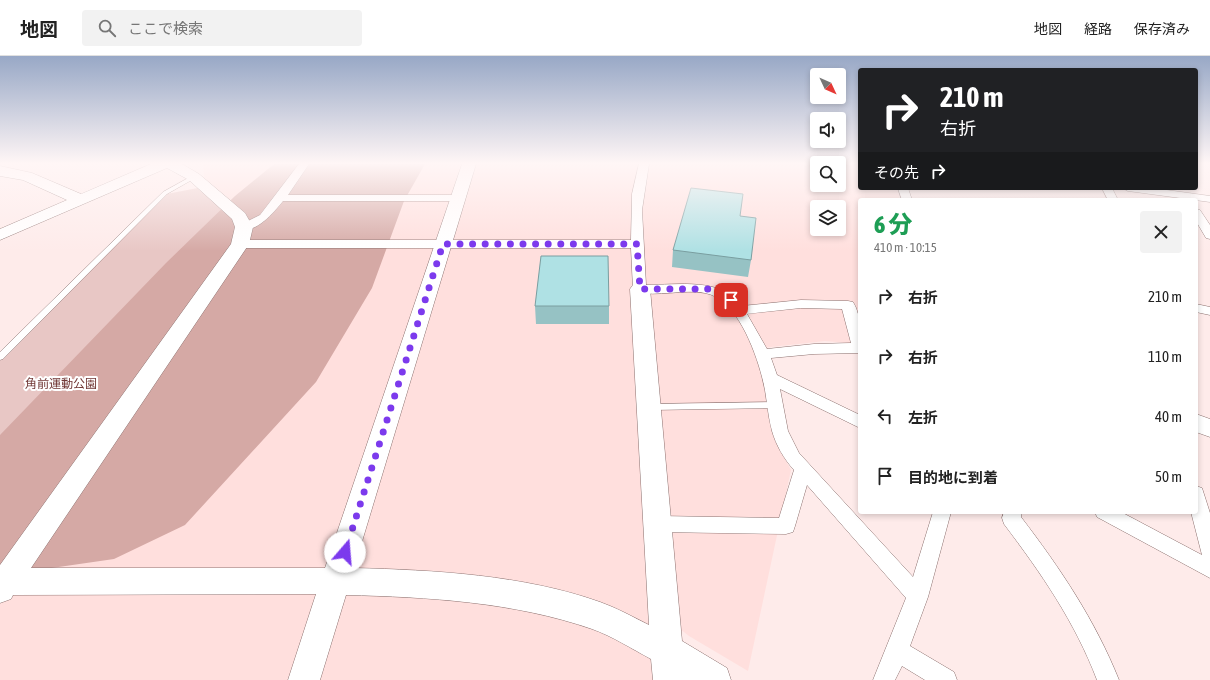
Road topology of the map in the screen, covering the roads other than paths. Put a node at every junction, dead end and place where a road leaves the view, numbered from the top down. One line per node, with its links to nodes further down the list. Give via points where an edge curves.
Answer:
1 (66, 193): 13 (street)
2 (97, 193): 13 (street)
3 (165, 193): 27 (lane)
4 (212, 193): 16 (street, via 239,217)
5 (283, 193): 10 (street)
6 (460, 193): 11 (street)
7 (639, 193): 19 (street)
8 (1169, 193): 9 (street)
9 (1184, 195): 12 (street)
10 (280, 198): 11 (street); 16 (street, via 264,218)
11 (458, 198): 18 (street)
12 (1210, 199)
13 (81, 200): 15 (street)
14 (1198, 215): 17 (street)
15 (0, 235)
16 (242, 235): 18 (street); 43 (street)
17 (1210, 236)
18 (443, 244): 19 (street); 42 (street)
19 (637, 244): 20 (street)
20 (640, 289): 22 (street, via 708,289 731,300); 30 (street)
21 (1198, 308): 23 (street)
22 (738, 310): 24 (street, via 801,304 848,306); 26 (street)
23 (1210, 311)
24 (858, 344)
25 (858, 348): 26 (street)
26 (762, 354): 28 (street)
27 (0, 357)
28 (770, 378): 29 (street); 31 (street)
29 (776, 405): 30 (lane); 34 (street, via 780,430 792,457)
30 (649, 407): 39 (street)
31 (858, 421)
32 (1198, 424): 33 (street)
33 (1210, 428)
34 (803, 468): 39 (street, via 786,526); 44 (street)
35 (1198, 501): 40 (street)
36 (941, 514): 44 (street)
37 (1012, 514): 52 (street, via 1011,518 1052,573 1098,652)
38 (1108, 514): 41 (street)
39 (658, 524): 45 (street)
40 (1210, 551)
41 (1210, 569)
42 (336, 581): 43 (street); 45 (street, via 419,583 534,598 599,616); 47 (street)
43 (2, 585)
44 (918, 598): 46 (street)
45 (667, 650): 48 (street); 49 (street)
46 (898, 651): 50 (street); 51 (street)
47 (304, 680)
48 (669, 680)
49 (715, 680)
50 (884, 680)
51 (946, 680)
52 (1108, 680)

